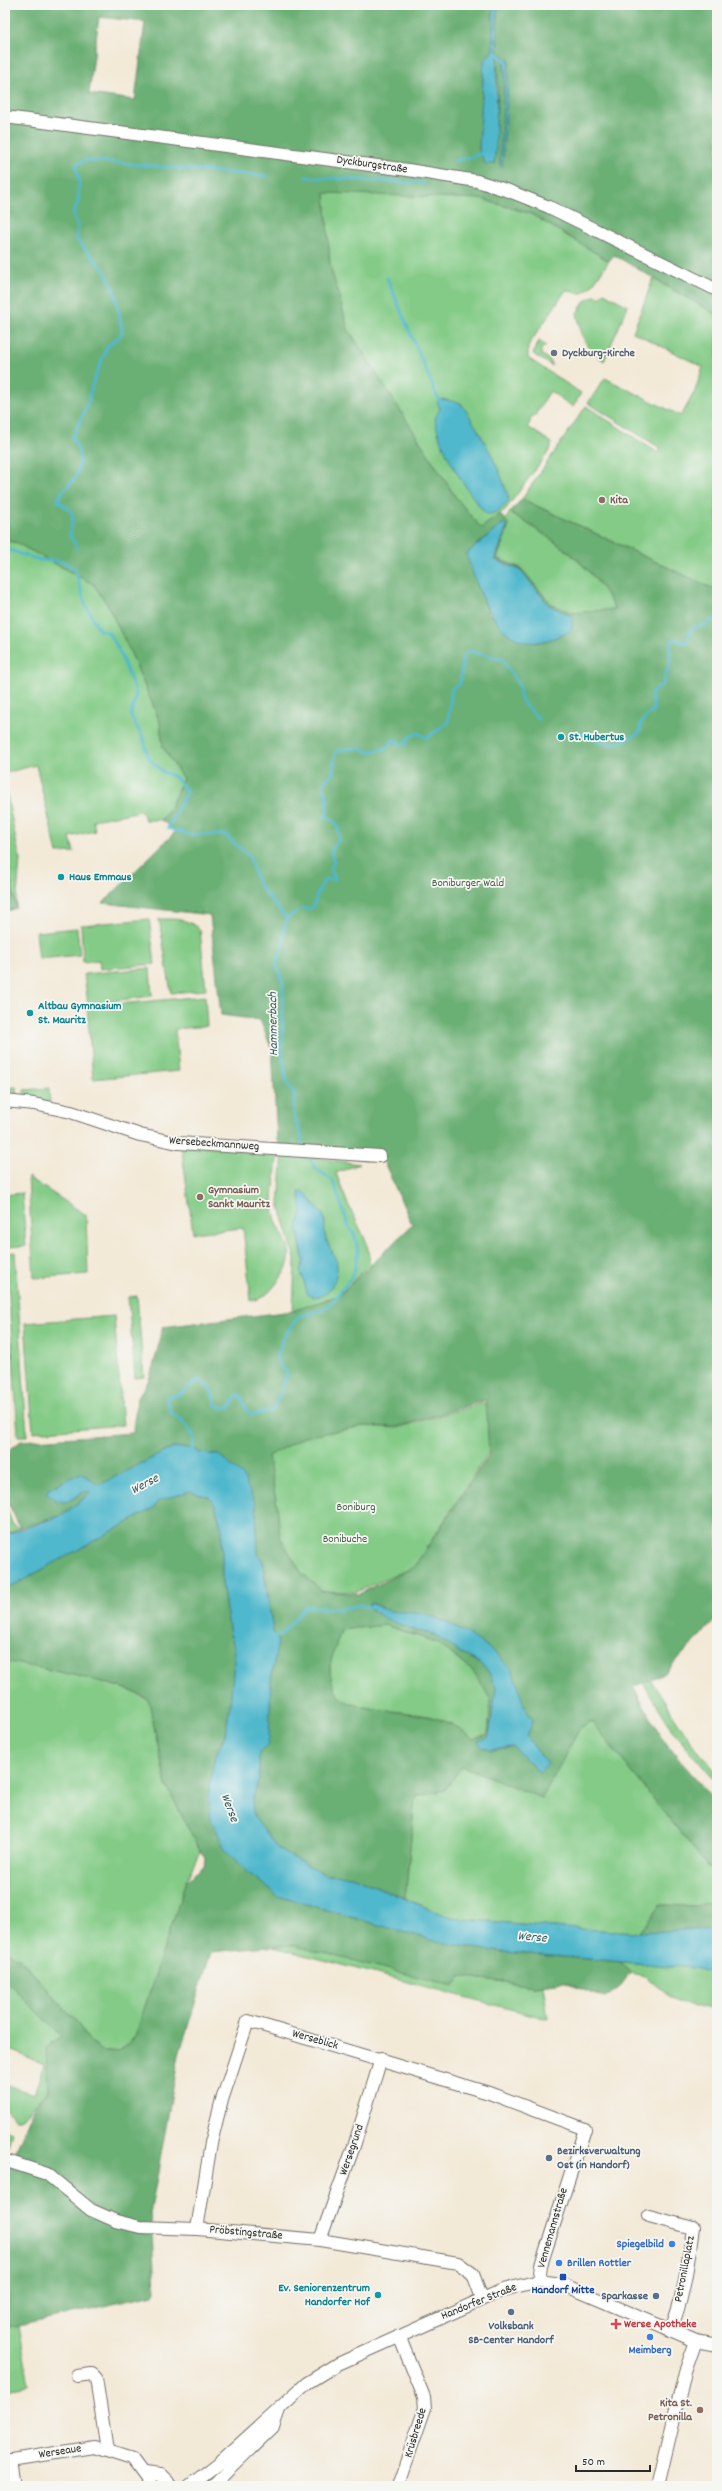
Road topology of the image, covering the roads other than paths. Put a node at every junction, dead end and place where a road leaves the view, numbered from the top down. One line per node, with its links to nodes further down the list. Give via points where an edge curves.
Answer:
1 (5, 117): 2 (street, Dyckburgstraße, via 477,181 514,192 549,207)
2 (717, 290)
3 (5, 1101): 4 (street, Wersebeckmannweg, via 71,1112 140,1135 178,1143)
4 (380, 1156)
5 (381, 2059): 6 (street, Werseblick, via 489,2093); 9 (street, Werseblick, via 248,2021 221,2103 211,2143); 10 (street, Wersegrund, via 354,2146)
6 (585, 2129): 11 (street, Vennemannstraße, via 541,2265)
7 (5, 2162): 9 (street, Pröbstingstraße, via 47,2174 91,2210 116,2221 140,2226)
8 (649, 2216): 13 (street, Petronillaplatz, via 693,2228 686,2275)
9 (197, 2229): 10 (street, Pröbstingstraße)
10 (320, 2240): 12 (street, Pröbstingstraße, via 458,2263 473,2274)
11 (539, 2281): 12 (street, Handorfer Straße); 13 (street, Handorfer Straße, via 562,2284)
12 (482, 2298): 14 (street, Handorfer Straße)
13 (670, 2331): 15 (street, Handorfer Straße)
14 (399, 2336): 18 (street, Handorfer Straße, via 338,2364 307,2383); 27 (street, Krüsbreede, via 424,2397 425,2408)
15 (696, 2341): 16 (street, Handorfer Straße); 28 (street, via 685,2372)
16 (717, 2345)
17 (77, 2376): 19 (street, via 92,2374 96,2378)
18 (279, 2410): 25 (street, Handorfer Straße); 26 (street, Handorfer Straße, via 273,2427)
19 (108, 2450): 20 (street, Werseaue, via 94,2447); 21 (street, Werseaue, via 132,2459)
20 (9, 2460): 22 (street, Werseaue)
21 (144, 2473): 23 (street, Werseaue); 24 (street, via 160,2474)
22 (16, 2486)
23 (152, 2486)
24 (171, 2486)
25 (189, 2486)
26 (212, 2486)
27 (398, 2486)
28 (658, 2486)

